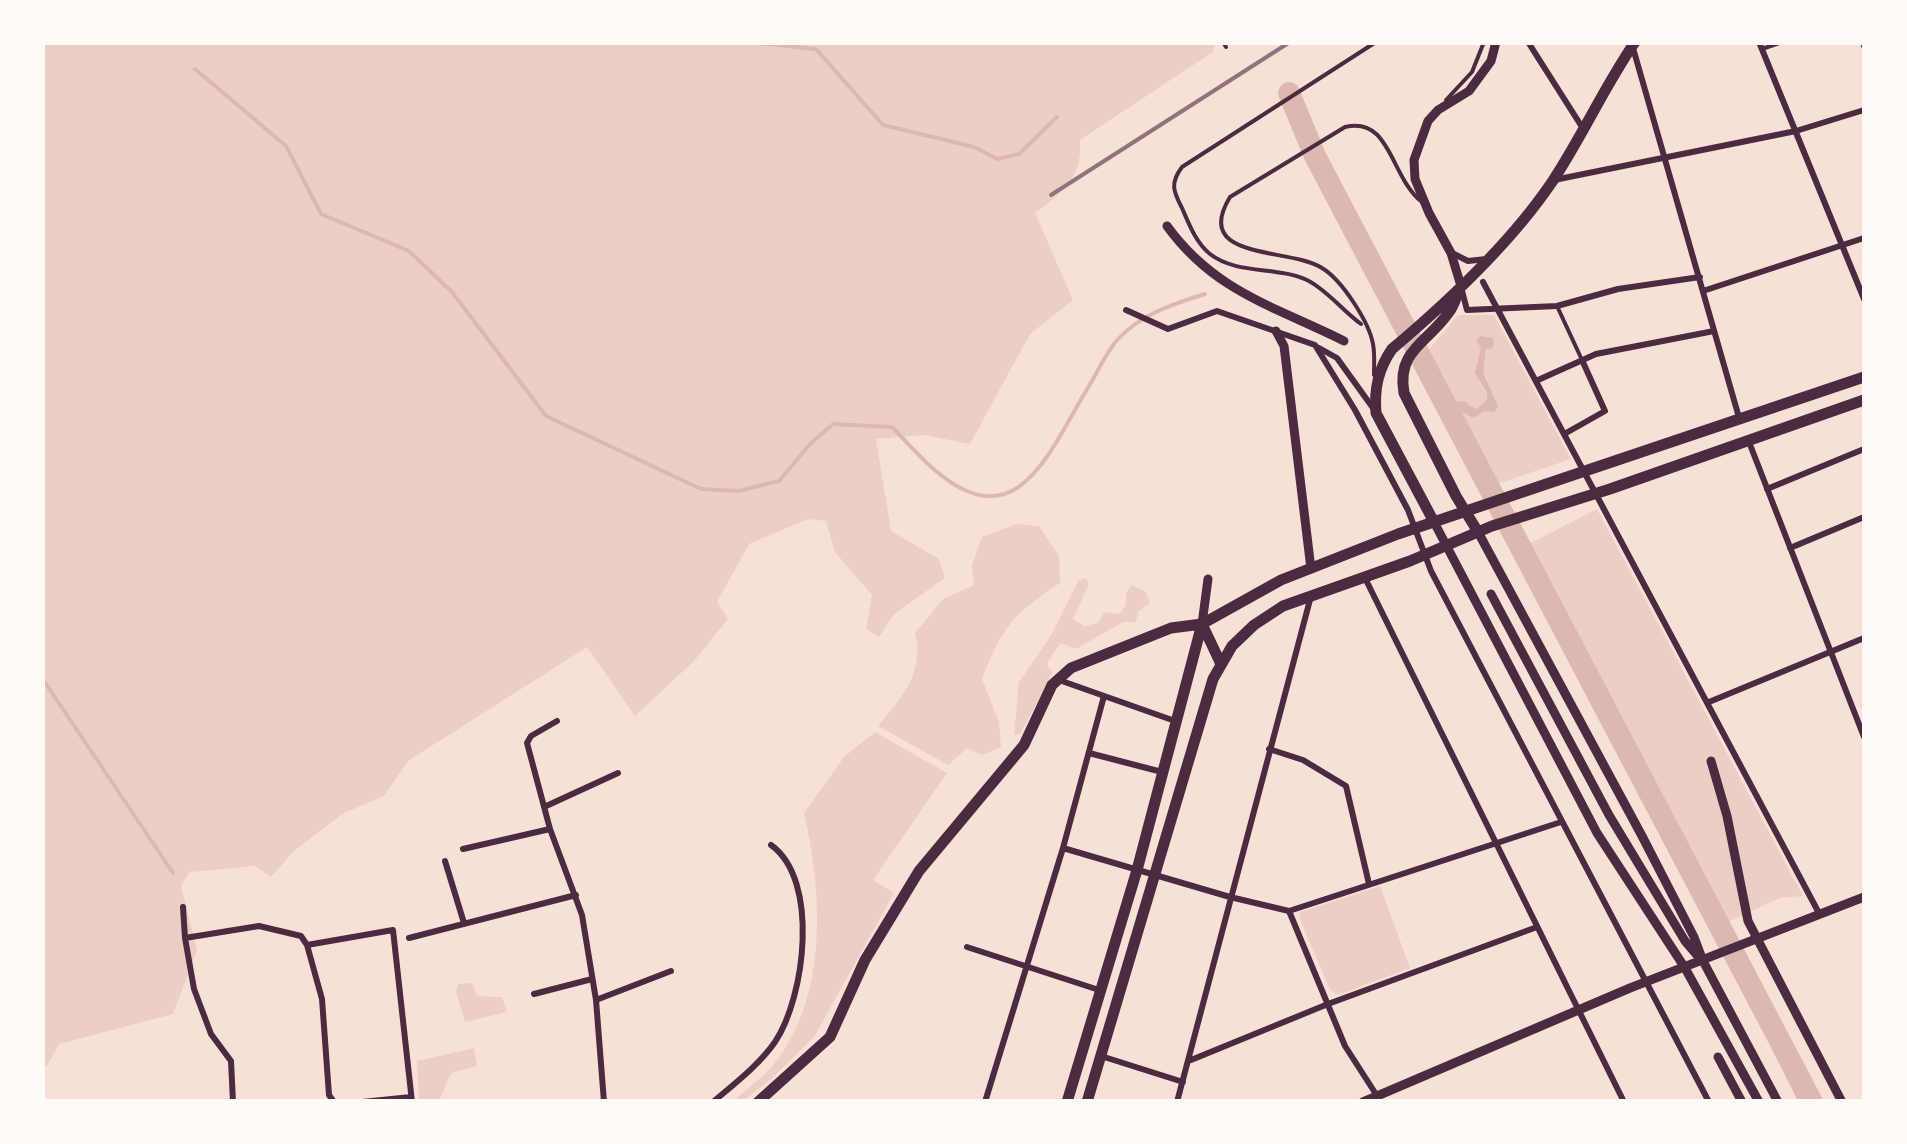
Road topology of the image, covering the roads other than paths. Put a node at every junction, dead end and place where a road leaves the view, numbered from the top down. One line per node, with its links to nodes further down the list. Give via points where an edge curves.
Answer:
1 (1376, 42): 28 (lane, via 1182,167 1173,180 1196,238 1211,254 1311,282)
2 (1484, 42): 8 (lane, via 1472,72)
3 (1496, 42): 8 (street, via 1470,90)
4 (1528, 42): 10 (street)
5 (1782, 42): 7 (lane)
6 (1633, 44): 10 (main road); 12 (street)
7 (1760, 46): 11 (street)
8 (1438, 110): 14 (street, via 1419,138 1414,160)
9 (1864, 110): 11 (street)
10 (1583, 128): 13 (main road)
11 (1796, 131): 12 (street); 17 (street)
12 (1665, 156): 13 (street); 20 (street)
13 (1553, 180): 19 (main road)
14 (1425, 204): 18 (street); 28 (lane, via 1406,190 1381,137 1363,124 1345,127 1230,197 1220,214 1221,230 1236,245 1299,258 1336,278)
15 (1167, 226): 31 (street, via 1224,284)
16 (1864, 238): 17 (street)
17 (1844, 246): 23 (street); 24 (street)
18 (1451, 253): 19 (street, via 1468,261); 22 (street)
19 (1486, 259): 22 (main road)
20 (1700, 277): 23 (street); 25 (street)
21 (1483, 282): 27 (street)
22 (1461, 286): 27 (street, via 1467,310); 36 (main road, via 1395,347); 46 (main road, via 1450,312 1406,360 1401,376)
23 (1704, 291): 30 (street)
24 (1864, 299)
25 (1558, 306): 27 (street); 33 (lane)
26 (1126, 310): 29 (street, via 1168,329 1217,310)
27 (1499, 310): 35 (street)
28 (1365, 327): 36 (lane, via 1373,341)
29 (1276, 331): 32 (street); 54 (street, via 1284,346)
30 (1714, 331): 33 (street); 39 (street)
31 (1344, 340)
32 (1315, 345): 38 (street, via 1337,358); 49 (street)
33 (1582, 360): 35 (street); 40 (street, via 1605,412)
34 (1864, 377): 39 (main road)
35 (1537, 381): 40 (street)
36 (1374, 395): 38 (main road)
37 (1864, 400): 41 (main road)
38 (1376, 413): 48 (main road)
39 (1740, 421): 43 (main road)
40 (1566, 434): 43 (street)
41 (1749, 440): 44 (street); 45 (main road)
42 (1864, 449): 44 (street)
43 (1588, 473): 45 (street); 46 (main road)
44 (1767, 489): 52 (street)
45 (1597, 492): 50 (main road); 65 (street)
46 (1466, 512): 48 (main road); 50 (main road)
47 (1864, 518): 52 (street)
48 (1434, 522): 49 (main road); 51 (street)
49 (1415, 528): 53 (street); 54 (main road)
50 (1478, 532): 51 (main road); 100 (street)
51 (1446, 545): 53 (main road); 102 (street, via 1597,833)
52 (1790, 548): 61 (street)
53 (1424, 554): 55 (main road); 77 (street)
54 (1311, 570): 59 (main road)
55 (1365, 576): 58 (main road); 79 (street)
56 (1208, 579): 59 (street)
57 (1491, 594): 100 (street, via 1610,814 1686,941)
58 (1311, 596): 62 (main road, via 1254,625); 71 (street)
59 (1202, 624): 62 (main road); 63 (main road, via 1105,652); 69 (main road)
60 (1864, 638): 61 (street)
61 (1830, 652): 65 (street); 67 (street)
62 (1220, 662): 85 (main road)
63 (1057, 680): 64 (street); 122 (main road, via 1024,745 919,871 865,960 830,1037)
64 (1104, 696): 69 (street); 72 (street)
65 (1709, 702): 92 (street)
66 (1864, 712): 67 (street)
67 (1856, 715): 70 (street)
68 (557, 721): 76 (street, via 527,743)
69 (1176, 721): 74 (main road)
70 (1864, 737)
71 (1269, 748): 86 (street, via 1346,786); 88 (street)
72 (1089, 753): 74 (street); 81 (street)
73 (1710, 761): 97 (street)
74 (1162, 772): 84 (main road)
75 (618, 773): 76 (street)
76 (544, 808): 78 (street)
77 (1561, 822): 79 (street); 105 (street)
78 (550, 829): 82 (street); 87 (street)
79 (1495, 842): 86 (street); 94 (street)
80 (772, 845): 121 (street, via 786,856 797,884 799,980 774,1044)
81 (1063, 848): 84 (street); 101 (street)
82 (463, 849)
83 (445, 861): 93 (street)
84 (1137, 870): 85 (street); 106 (main road)
85 (1156, 876): 88 (street); 111 (main road)
86 (1369, 884): 91 (street)
87 (576, 895): 93 (street); 104 (street)
88 (1230, 897): 91 (street); 113 (street)
89 (1864, 897): 92 (street)
90 (184, 908): 95 (street)
91 (1289, 911): 109 (street)
92 (1820, 914): 97 (street)
93 (464, 923): 96 (street)
94 (1537, 927): 109 (street); 110 (street)
95 (185, 938): 98 (street, via 259,926 301,936); 118 (street, via 194,989 211,1034 231,1061)
96 (408, 938)
97 (1752, 940): 100 (street); 133 (street)
98 (307, 945): 116 (street, via 393,930); 119 (street, via 322,998)
99 (967, 947): 101 (street)
100 (1708, 959): 102 (street); 132 (street)
101 (1026, 965): 106 (street); 123 (street)
102 (1685, 968): 105 (street); 131 (street)
103 (671, 971): 108 (street)
104 (592, 979): 107 (street); 108 (street)
105 (1645, 983): 110 (street); 129 (street)
106 (1100, 991): 124 (main road)
107 (534, 994)
108 (596, 1000): 117 (street)
109 (1328, 1004): 113 (street); 115 (street)
110 (1578, 1011): 115 (street); 128 (street)
111 (1102, 1056): 114 (street); 125 (main road)
112 (1718, 1058): 130 (street)
113 (1191, 1060): 114 (street)
114 (1183, 1082): 126 (street)
115 (1380, 1098): 127 (street)
116 (412, 1099): 120 (street)
117 (600, 1100)
118 (234, 1102)
119 (334, 1102)
120 (362, 1102)
121 (712, 1102)
122 (758, 1102)
123 (984, 1102)
124 (1067, 1102)
125 (1087, 1102)
126 (1178, 1102)
127 (1363, 1102)
128 (1624, 1102)
129 (1709, 1102)
130 (1742, 1102)
131 (1759, 1102)
132 (1778, 1102)
133 (1842, 1102)

